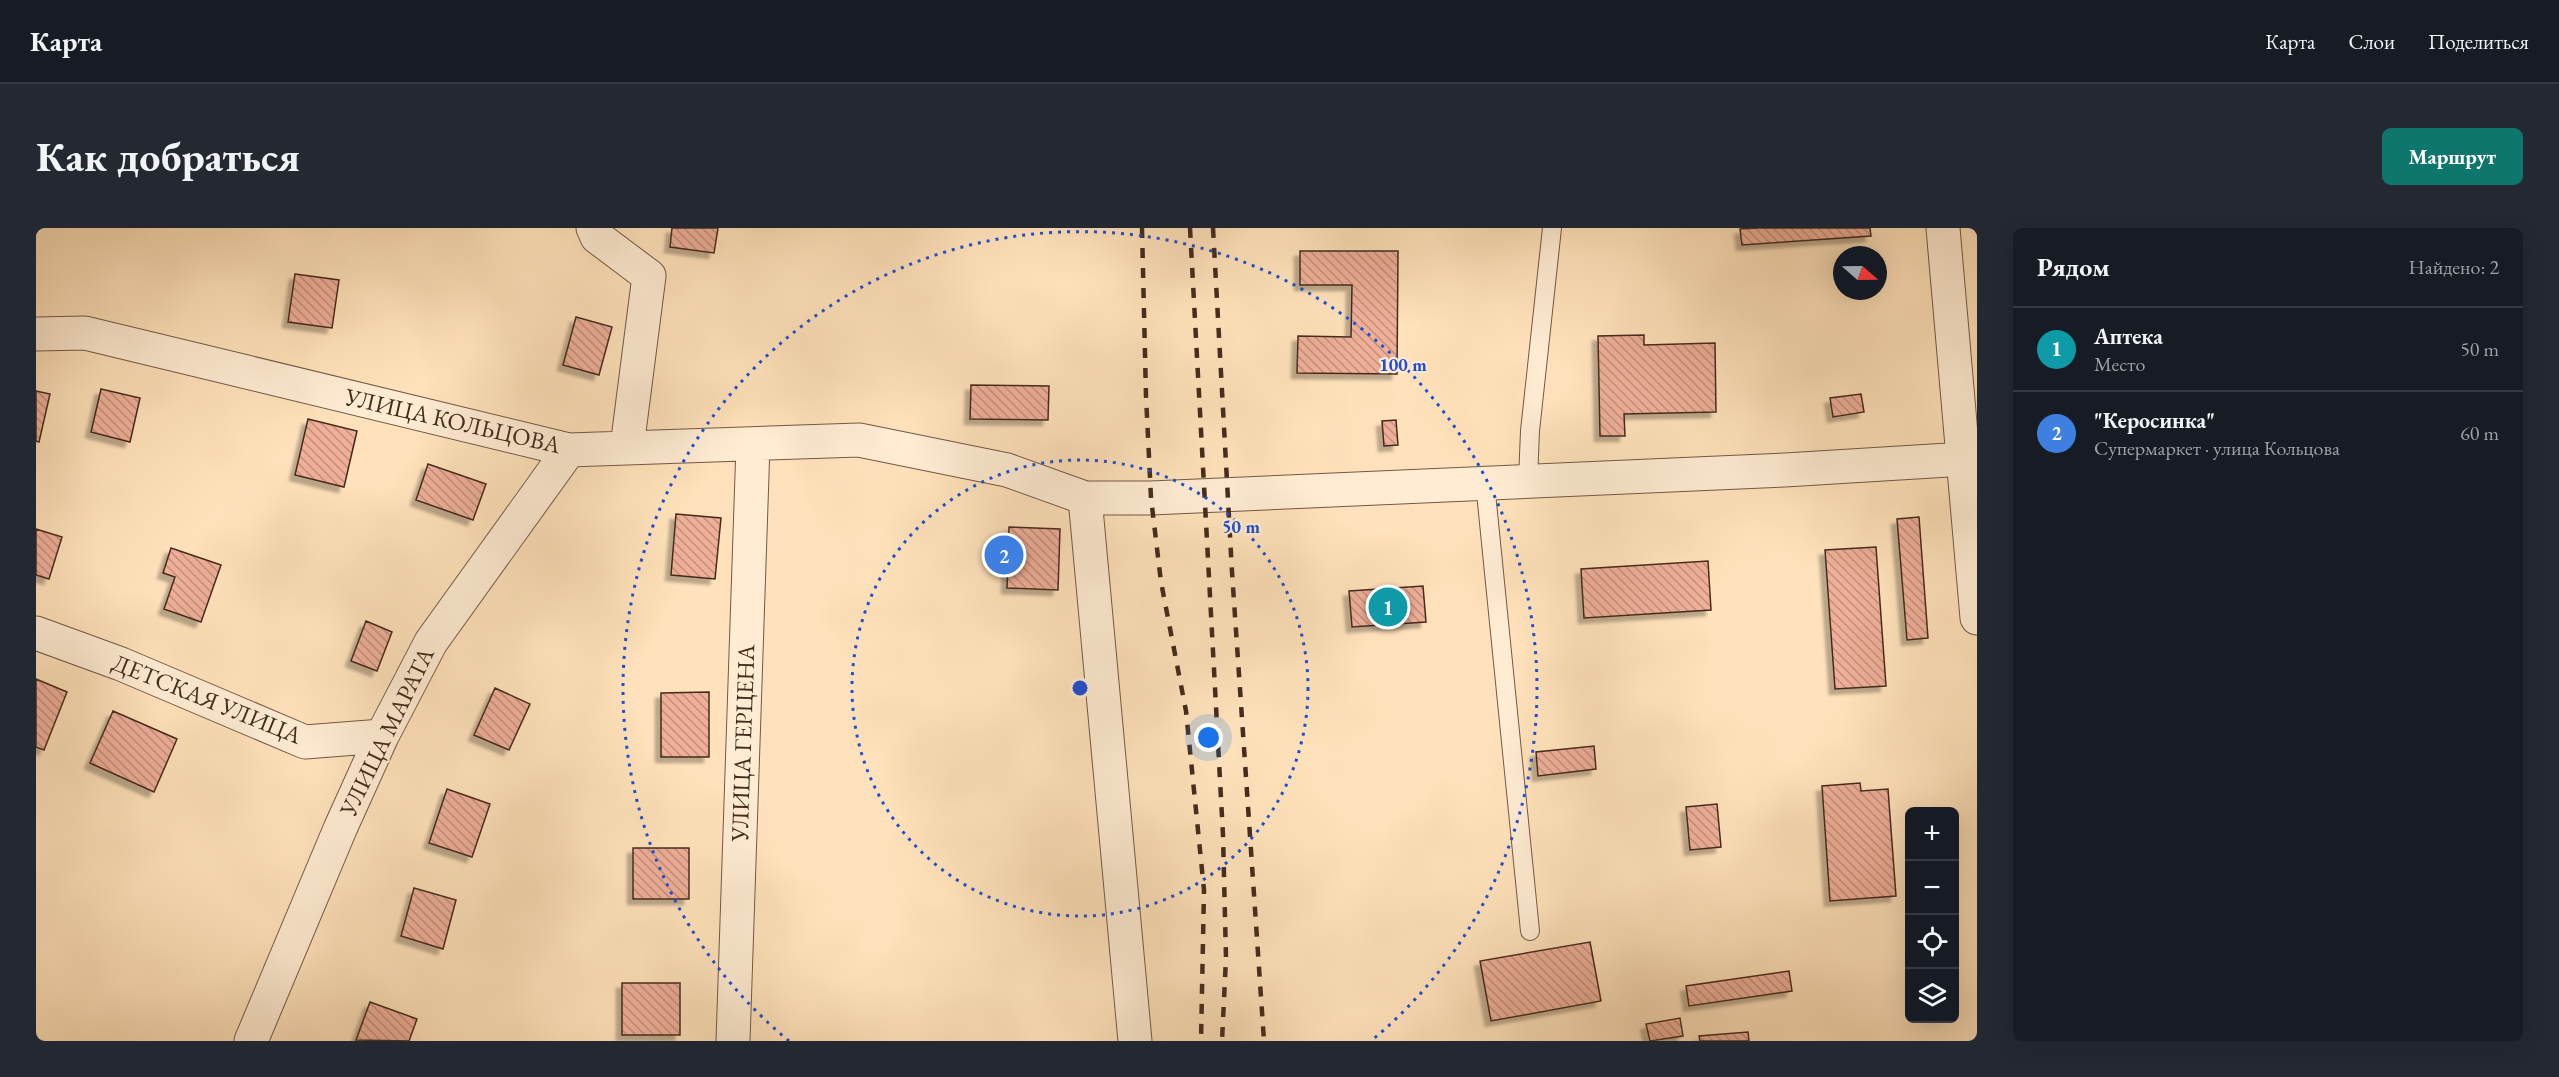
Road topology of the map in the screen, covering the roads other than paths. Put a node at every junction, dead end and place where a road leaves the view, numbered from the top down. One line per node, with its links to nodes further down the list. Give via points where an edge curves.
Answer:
1 (593, 228): 6 (street, via 597,237 650,276)
2 (1552, 228): 9 (lane)
3 (1943, 228): 8 (street)
4 (36, 334): 7 (street, УЛИЦА КОЛЬЦОВА, via 85,333)
5 (753, 445): 6 (street, УЛИЦА КОЛЬЦОВА); 11 (street, УЛИЦА КОЛЬЦОВА, via 858,440 1007,470); 17 (street, УЛИЦА ГЕРЦЕНА)
6 (627, 447): 7 (street, УЛИЦА КОЛЬЦОВА)
7 (569, 450): 14 (street, УЛИЦА МАРАТА, via 431,642)
8 (1965, 459): 9 (street, УЛИЦА КОЛЬЦОВА); 12 (street)
9 (1528, 480): 10 (street, УЛИЦА КОЛЬЦОВА)
10 (1485, 483): 11 (street, УЛИЦА КОЛЬЦОВА); 15 (lane)
11 (1085, 498): 18 (street)
12 (1977, 618)
13 (36, 633): 14 (street, ДЕТСКАЯ УЛИЦА, via 121,664 305,742)
14 (382, 736): 16 (street, УЛИЦА МАРАТА)
15 (1530, 931)
16 (251, 1041)
17 (733, 1041)
18 (1135, 1041)

